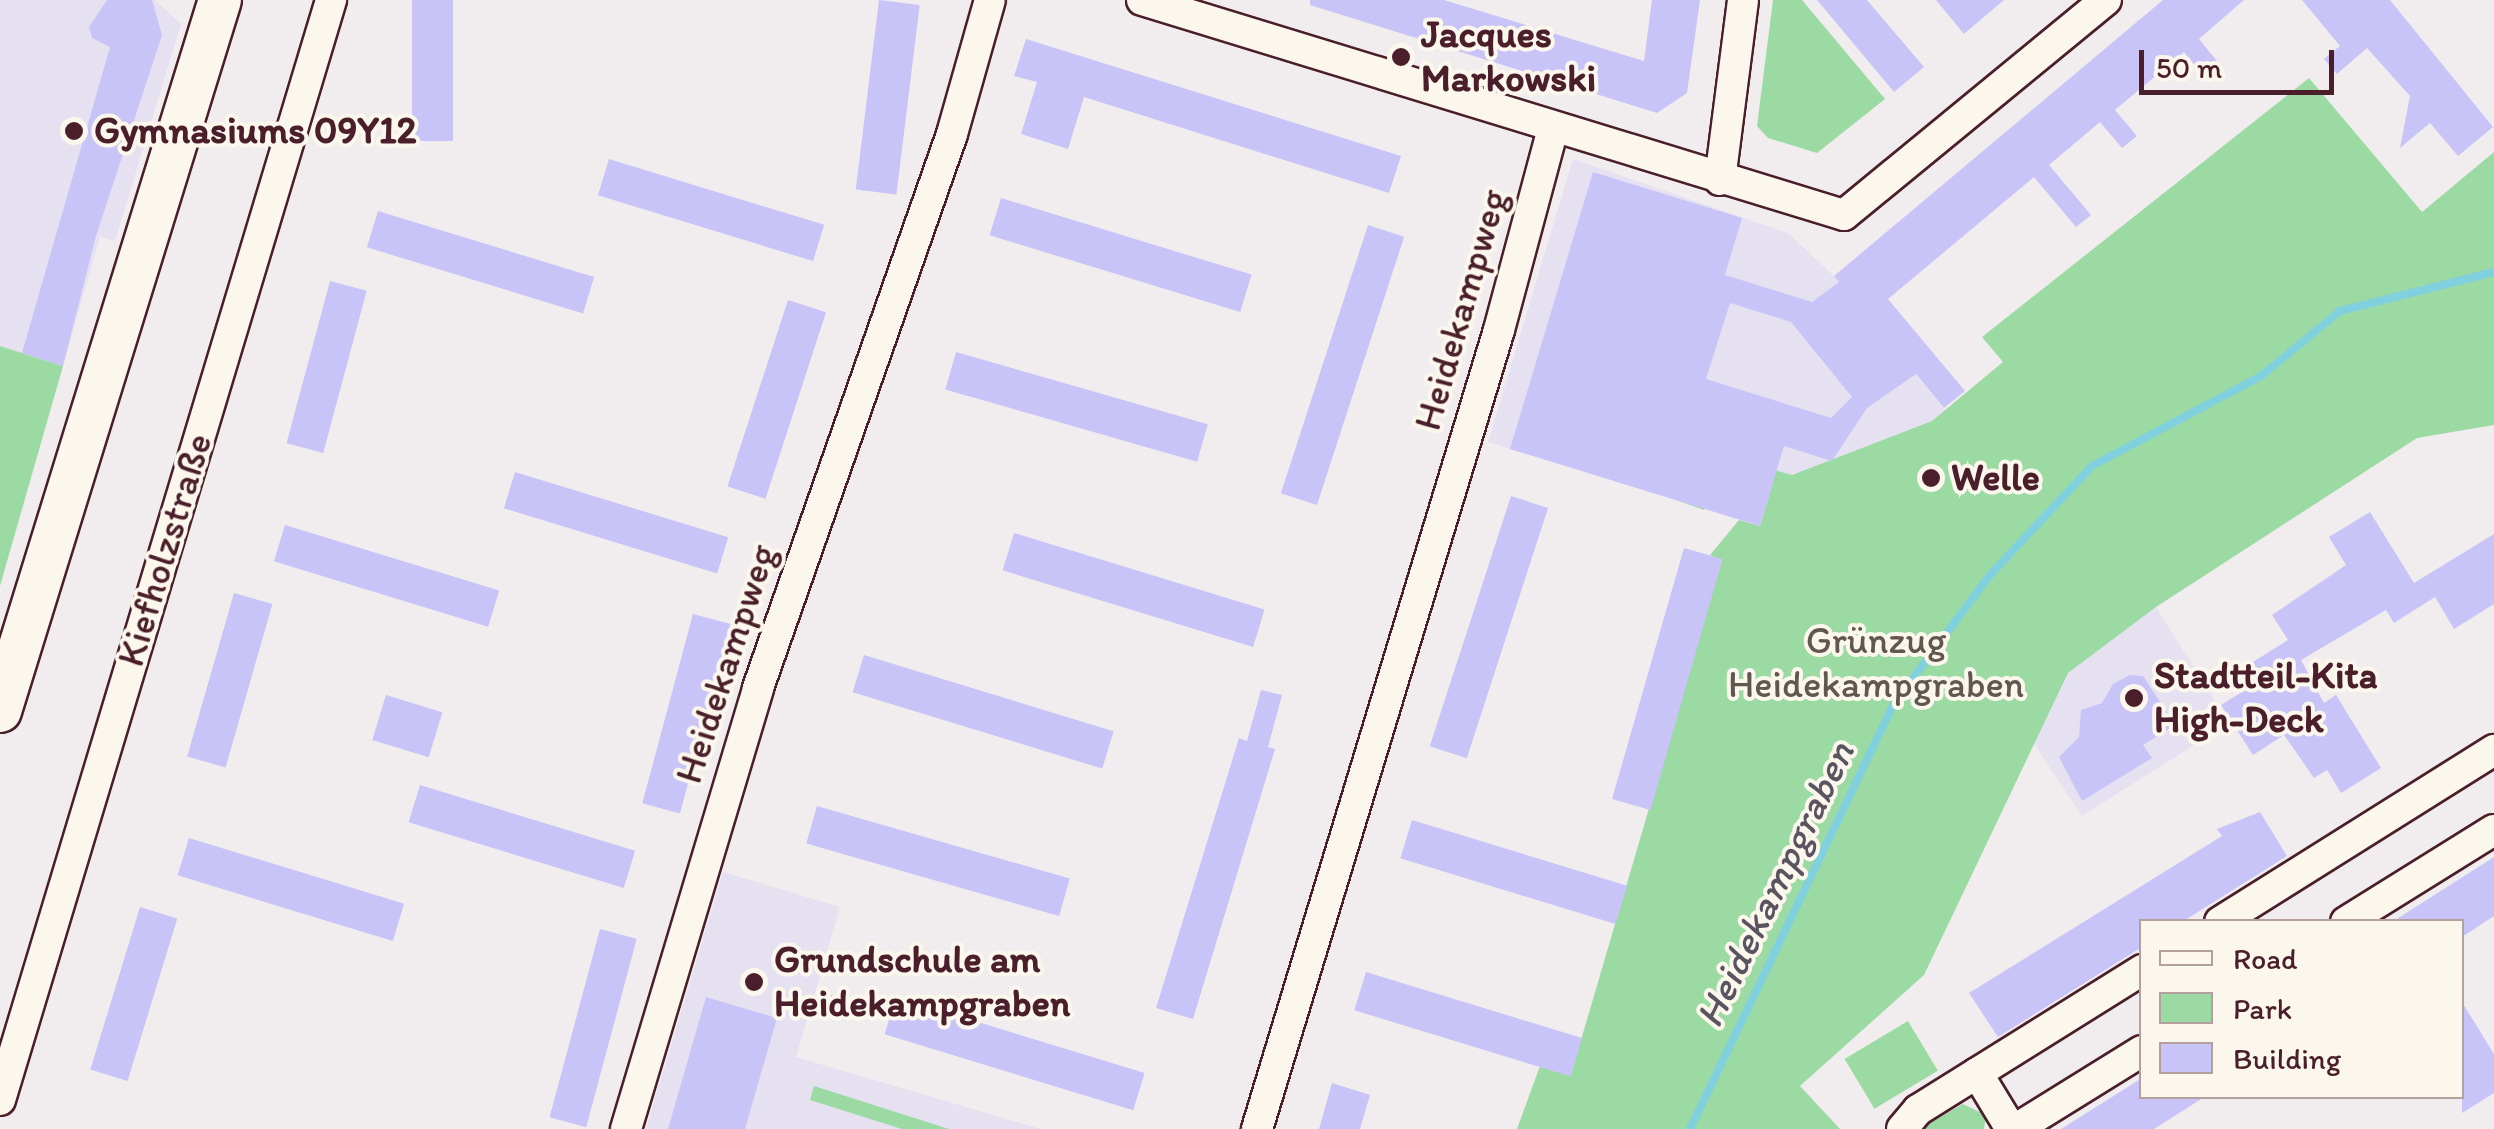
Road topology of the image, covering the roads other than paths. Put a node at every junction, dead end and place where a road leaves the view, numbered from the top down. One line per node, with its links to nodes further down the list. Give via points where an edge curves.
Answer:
1 (220, 0): 9 (street)
2 (331, 0): 17 (street, Kiefholzstraße)
3 (990, 0): 18 (street, Heidekampweg, via 952,134 752,706)
4 (1142, 0): 7 (street)
5 (1743, 0): 8 (street)
6 (2106, 0): 8 (street, via 1844,216)
7 (1554, 129): 8 (street); 19 (street, Heidekampweg)
8 (1720, 180)
9 (0, 712)
10 (2494, 750): 12 (street)
11 (2494, 830): 13 (street)
12 (2225, 919)
13 (2351, 919)
14 (2139, 972): 16 (street)
15 (2139, 1053): 21 (street)
16 (1977, 1072): 20 (street, via 1918,1110); 21 (street)
17 (0, 1100)
18 (626, 1129)
19 (1257, 1129)
20 (1902, 1129)
21 (2014, 1129)

